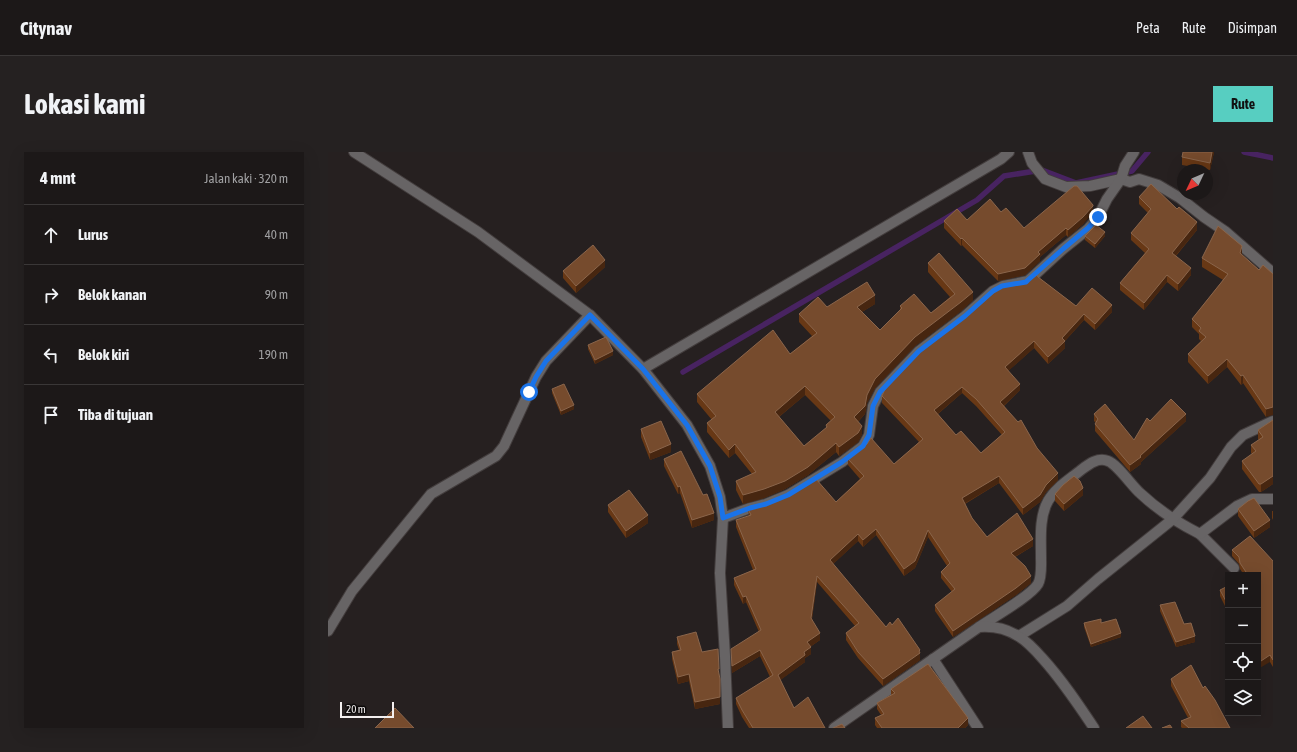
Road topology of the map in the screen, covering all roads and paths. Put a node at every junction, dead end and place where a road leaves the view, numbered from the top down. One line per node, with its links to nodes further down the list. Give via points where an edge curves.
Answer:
1 (354, 152): 7 (street, via 478,232)
2 (1009, 152): 8 (street)
3 (1028, 152): 5 (street, via 1032,163 1045,179 1066,187 1090,186)
4 (1134, 152): 5 (street)
5 (1122, 175): 6 (street, via 1130,182 1139,179 1158,185 1180,198 1226,232); 11 (street, via 1094,223 1034,276 1026,282 1002,286 993,291 919,351 880,392 873,406 869,435 863,446 788,495)
6 (1273, 273)
7 (590, 315): 8 (street); 16 (street, via 546,361 504,446 496,456 431,494 352,591)
8 (643, 369): 11 (street, via 687,425 710,466 720,497)
9 (1273, 421): 12 (street, via 1242,435 1210,478)
10 (1273, 499): 13 (street, via 1252,499 1237,506)
11 (723, 518): 19 (street, via 720,573)
12 (1173, 519): 13 (street); 15 (street, via 1140,493 1111,462 1101,459 1091,463 1065,482 1048,501 1042,519 1041,574 1038,585); 17 (street, via 1067,606)
13 (1200, 534): 14 (street)
14 (1234, 568)
15 (979, 627): 17 (street, via 999,629); 18 (street)
16 (328, 631)
17 (1019, 636): 22 (street, via 1036,650 1058,676)
18 (933, 660): 20 (street); 21 (street)
19 (728, 728)
20 (834, 728)
21 (978, 728)
22 (1094, 728)

